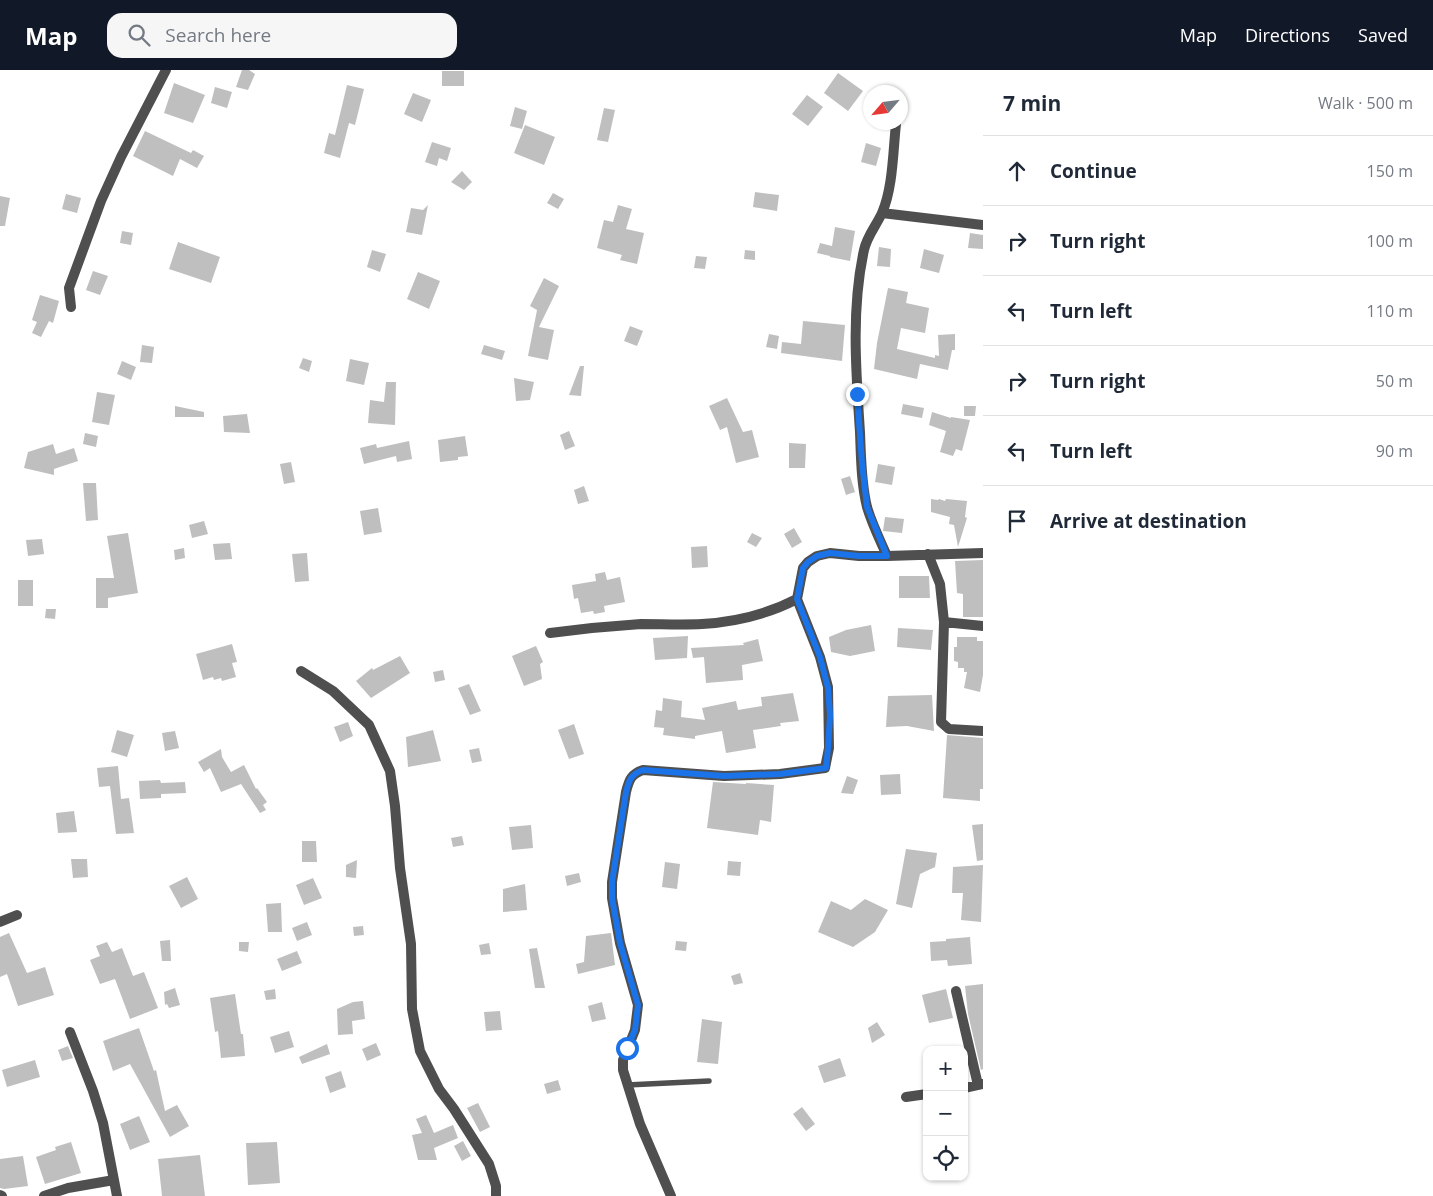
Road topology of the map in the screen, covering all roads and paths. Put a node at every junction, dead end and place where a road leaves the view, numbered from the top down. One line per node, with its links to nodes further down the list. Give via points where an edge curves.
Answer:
1 (166, 70): 5 (street, via 120,157 101,201 69,288)
2 (895, 130): 3 (street, via 889,186)
3 (882, 213): 4 (street); 8 (street, via 864,248 856,332 864,486 867,507)
4 (983, 224)
5 (71, 307)
6 (983, 553): 7 (street)
7 (928, 554): 8 (street); 10 (street, via 940,584)
8 (887, 556): 9 (street, via 830,553 817,556 803,568)
9 (797, 599): 12 (street, via 782,607 733,621 642,624); 21 (street, via 820,657 828,688 826,768 724,776 643,770 629,779 612,882 620,943 638,1005 635,1030 623,1060)
10 (944, 622): 11 (street); 14 (street, via 941,722 949,729)
11 (983, 626)
12 (550, 633)
13 (301, 671): 28 (street, via 334,691 369,725 390,771 411,944 412,1009 420,1051 439,1090 489,1164)
14 (983, 731)
15 (17, 915): 16 (street)
16 (0, 922)
17 (956, 991): 20 (street)
18 (70, 1032): 25 (street, via 103,1123)
19 (709, 1081): 21 (lane)
20 (981, 1084): 22 (street)
21 (627, 1085): 29 (street)
22 (968, 1087)
23 (923, 1095): 24 (street)
24 (906, 1097)
25 (114, 1180): 26 (street); 27 (street)
26 (44, 1196)
27 (117, 1196)
28 (496, 1196)
29 (671, 1196)

